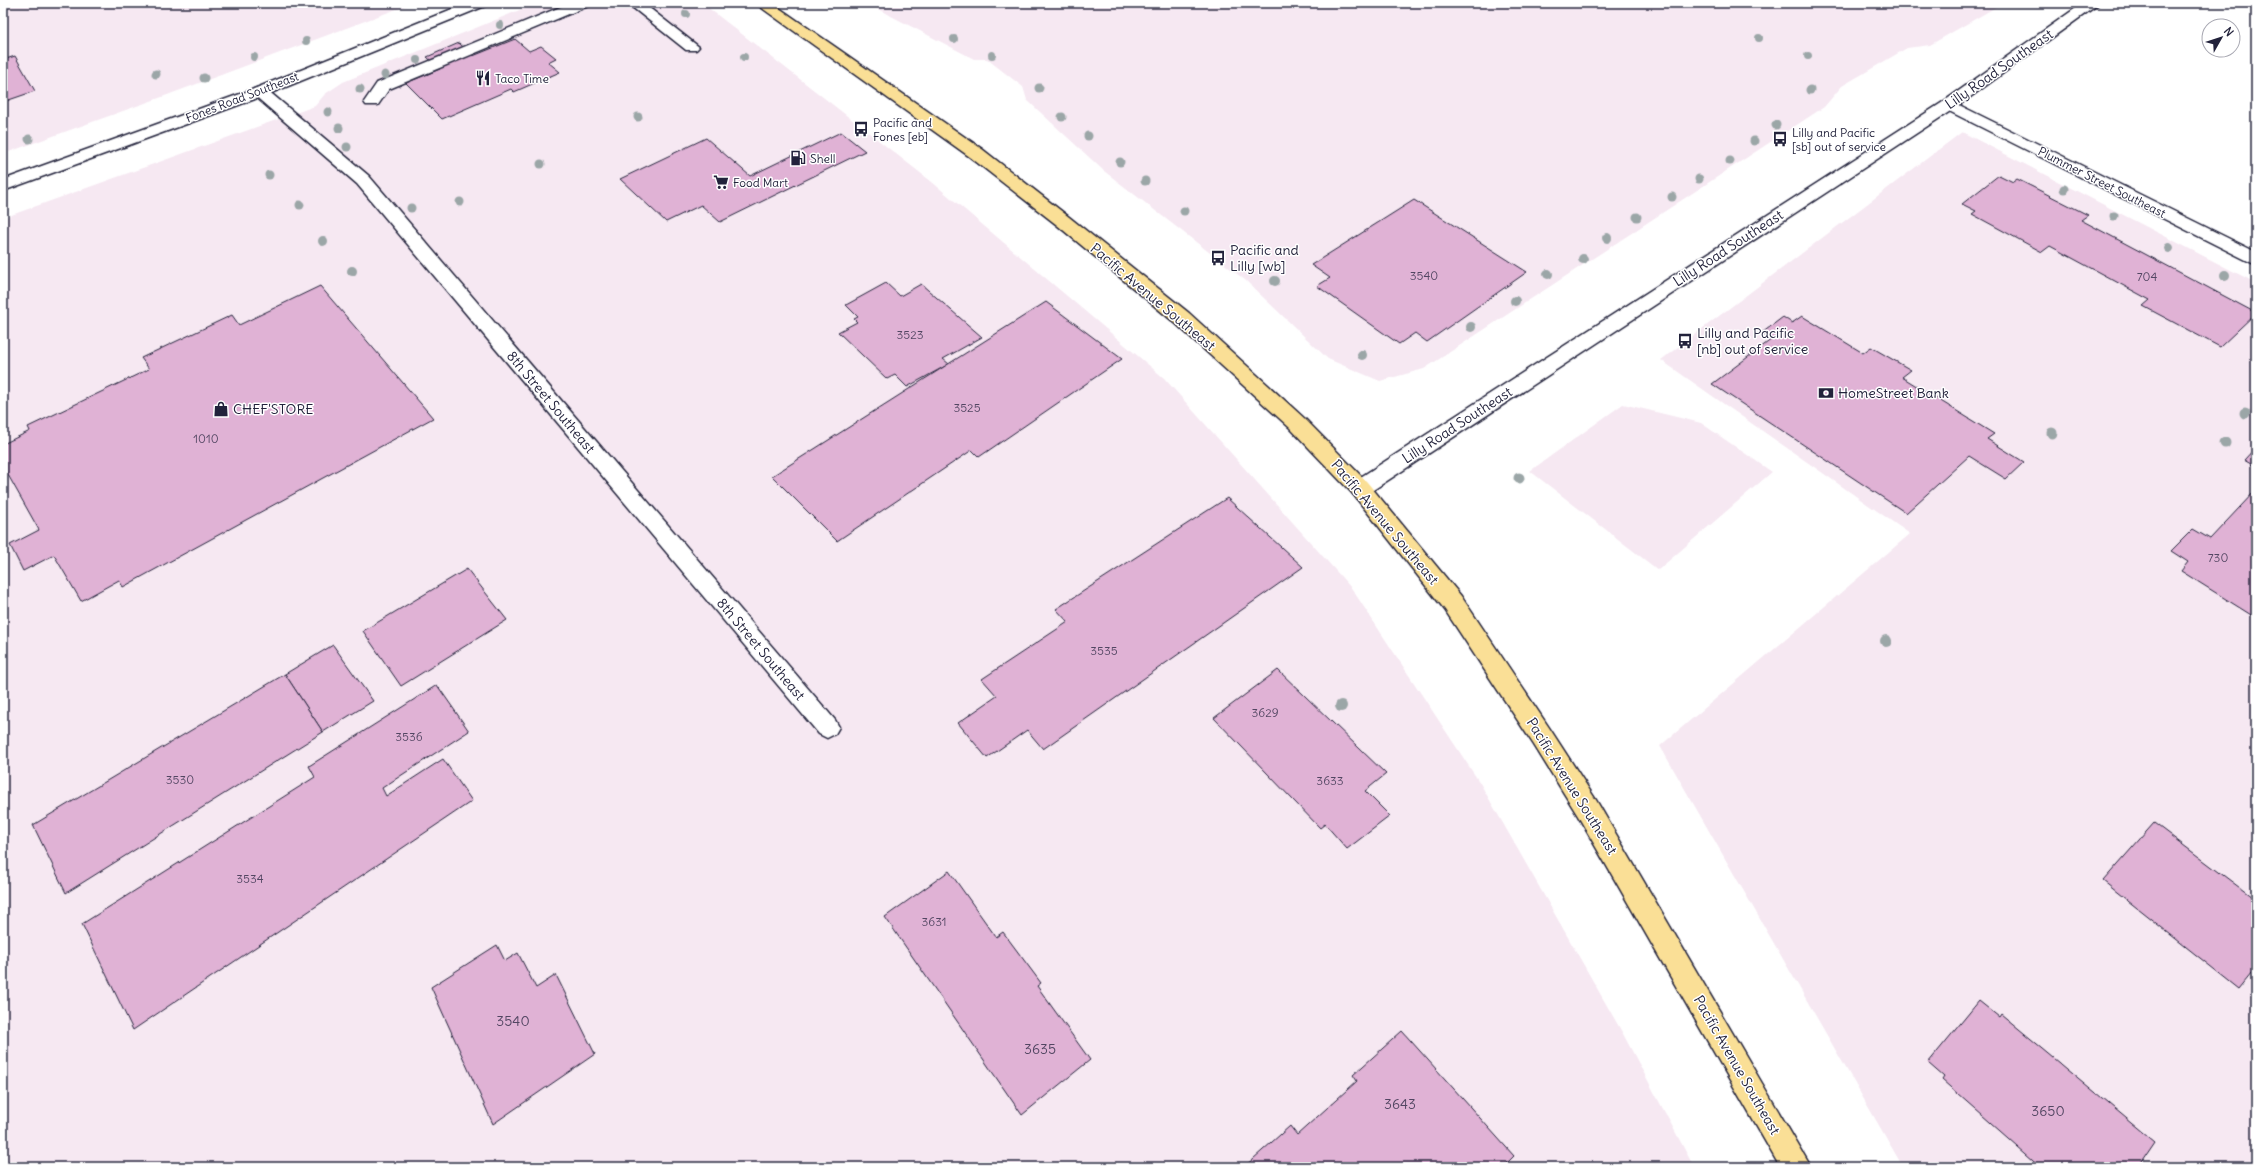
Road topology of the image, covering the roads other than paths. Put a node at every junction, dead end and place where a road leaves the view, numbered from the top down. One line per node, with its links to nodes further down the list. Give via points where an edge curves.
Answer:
1 (480, 3): 7 (street, Fones Road Southeast)
2 (583, 3): 8 (street, via 384,86)
3 (634, 3): 6 (street)
4 (762, 3): 12 (main road, Pacific Avenue Southeast, via 976,152 1182,318 1296,423)
5 (2093, 3): 9 (street, Lilly Road Southeast)
6 (691, 47)
7 (260, 92): 10 (street, Fones Road Southeast); 13 (street, 8th Street Southeast, via 367,185)
8 (372, 102)
9 (1949, 105): 11 (street, Plummer Street Southeast); 12 (street, Lilly Road Southeast)
10 (3, 186)
11 (2256, 259)
12 (1360, 488): 14 (main road, Pacific Avenue Southeast, via 1453,603 1542,737 1595,822)
13 (827, 727)
14 (1796, 1167)

